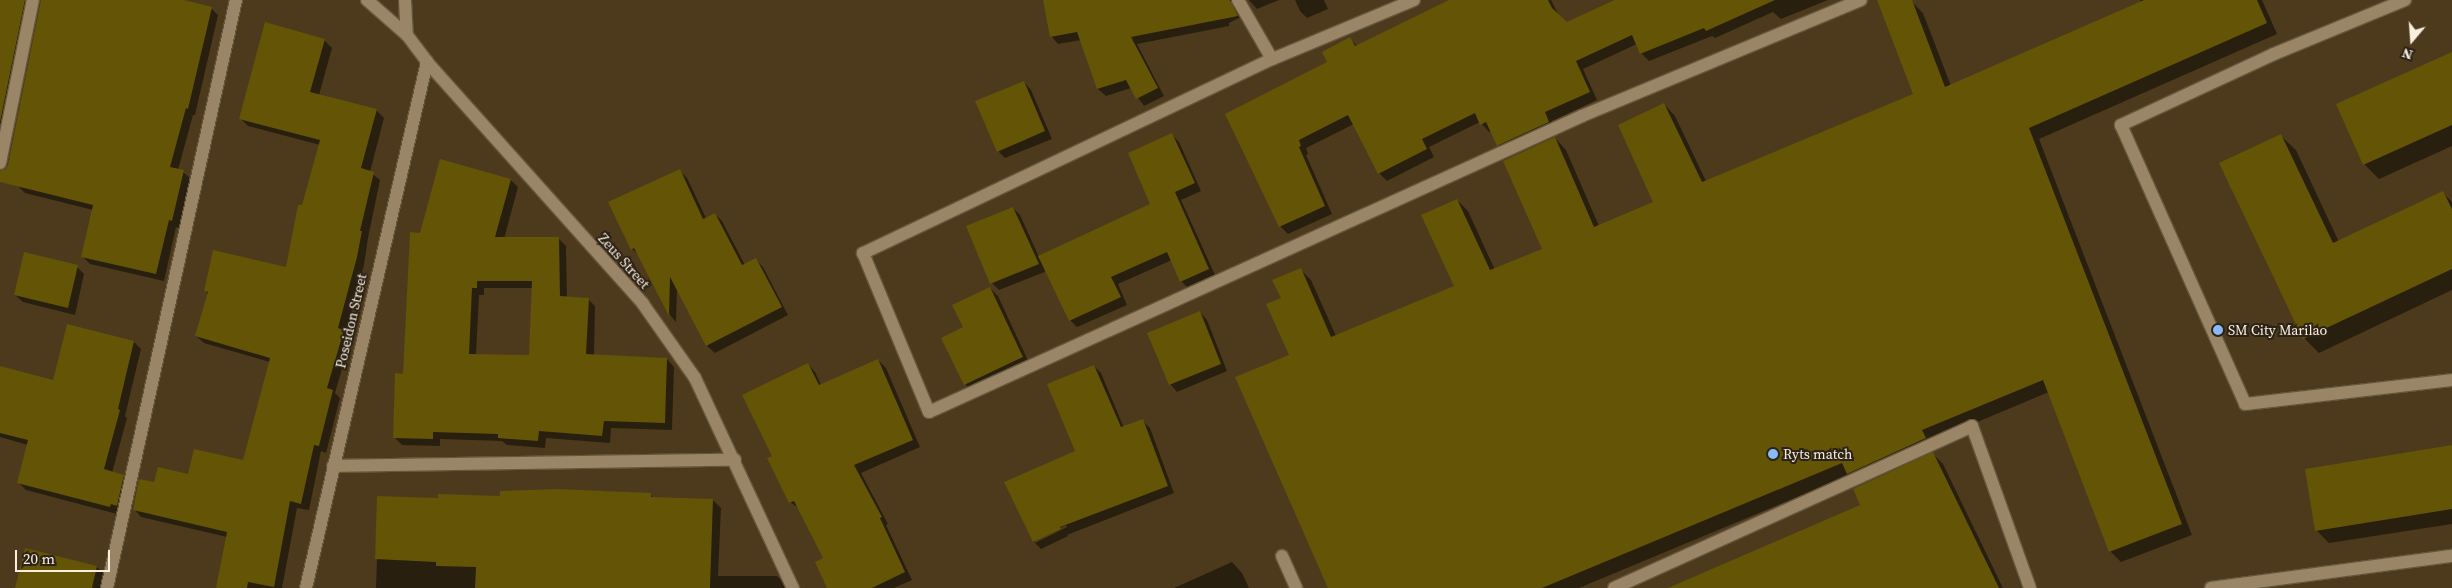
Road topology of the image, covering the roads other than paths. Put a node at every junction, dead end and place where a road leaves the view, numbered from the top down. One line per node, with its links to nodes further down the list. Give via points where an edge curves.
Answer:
1 (33, 0): 12 (street)
2 (236, 0): 18 (street)
3 (367, 0): 9 (street, Zeus Street)
4 (405, 0): 9 (street)
5 (1238, 0): 10 (street)
6 (1414, 0): 10 (street)
7 (1861, 0): 10 (street, via 1582,116 929,412 863,253)
8 (2405, 0): 13 (street, via 2274,54 2121,125 2246,404)
9 (407, 35): 11 (street, Zeus Street)
10 (1272, 59)
11 (427, 62): 14 (street, Zeus Street, via 643,304 695,378); 15 (street, Poseidon Street)
12 (0, 163)
13 (2452, 380)
14 (735, 460): 15 (street); 20 (street, Zeus Street)
15 (333, 466): 19 (street, Poseidon Street)
16 (1282, 556): 21 (street)
17 (2452, 556): 24 (street)
18 (107, 588)
19 (306, 588)
20 (793, 588)
21 (1296, 588)
22 (1614, 588): 23 (street, via 1972,426)
23 (2030, 588)
24 (2211, 588)

